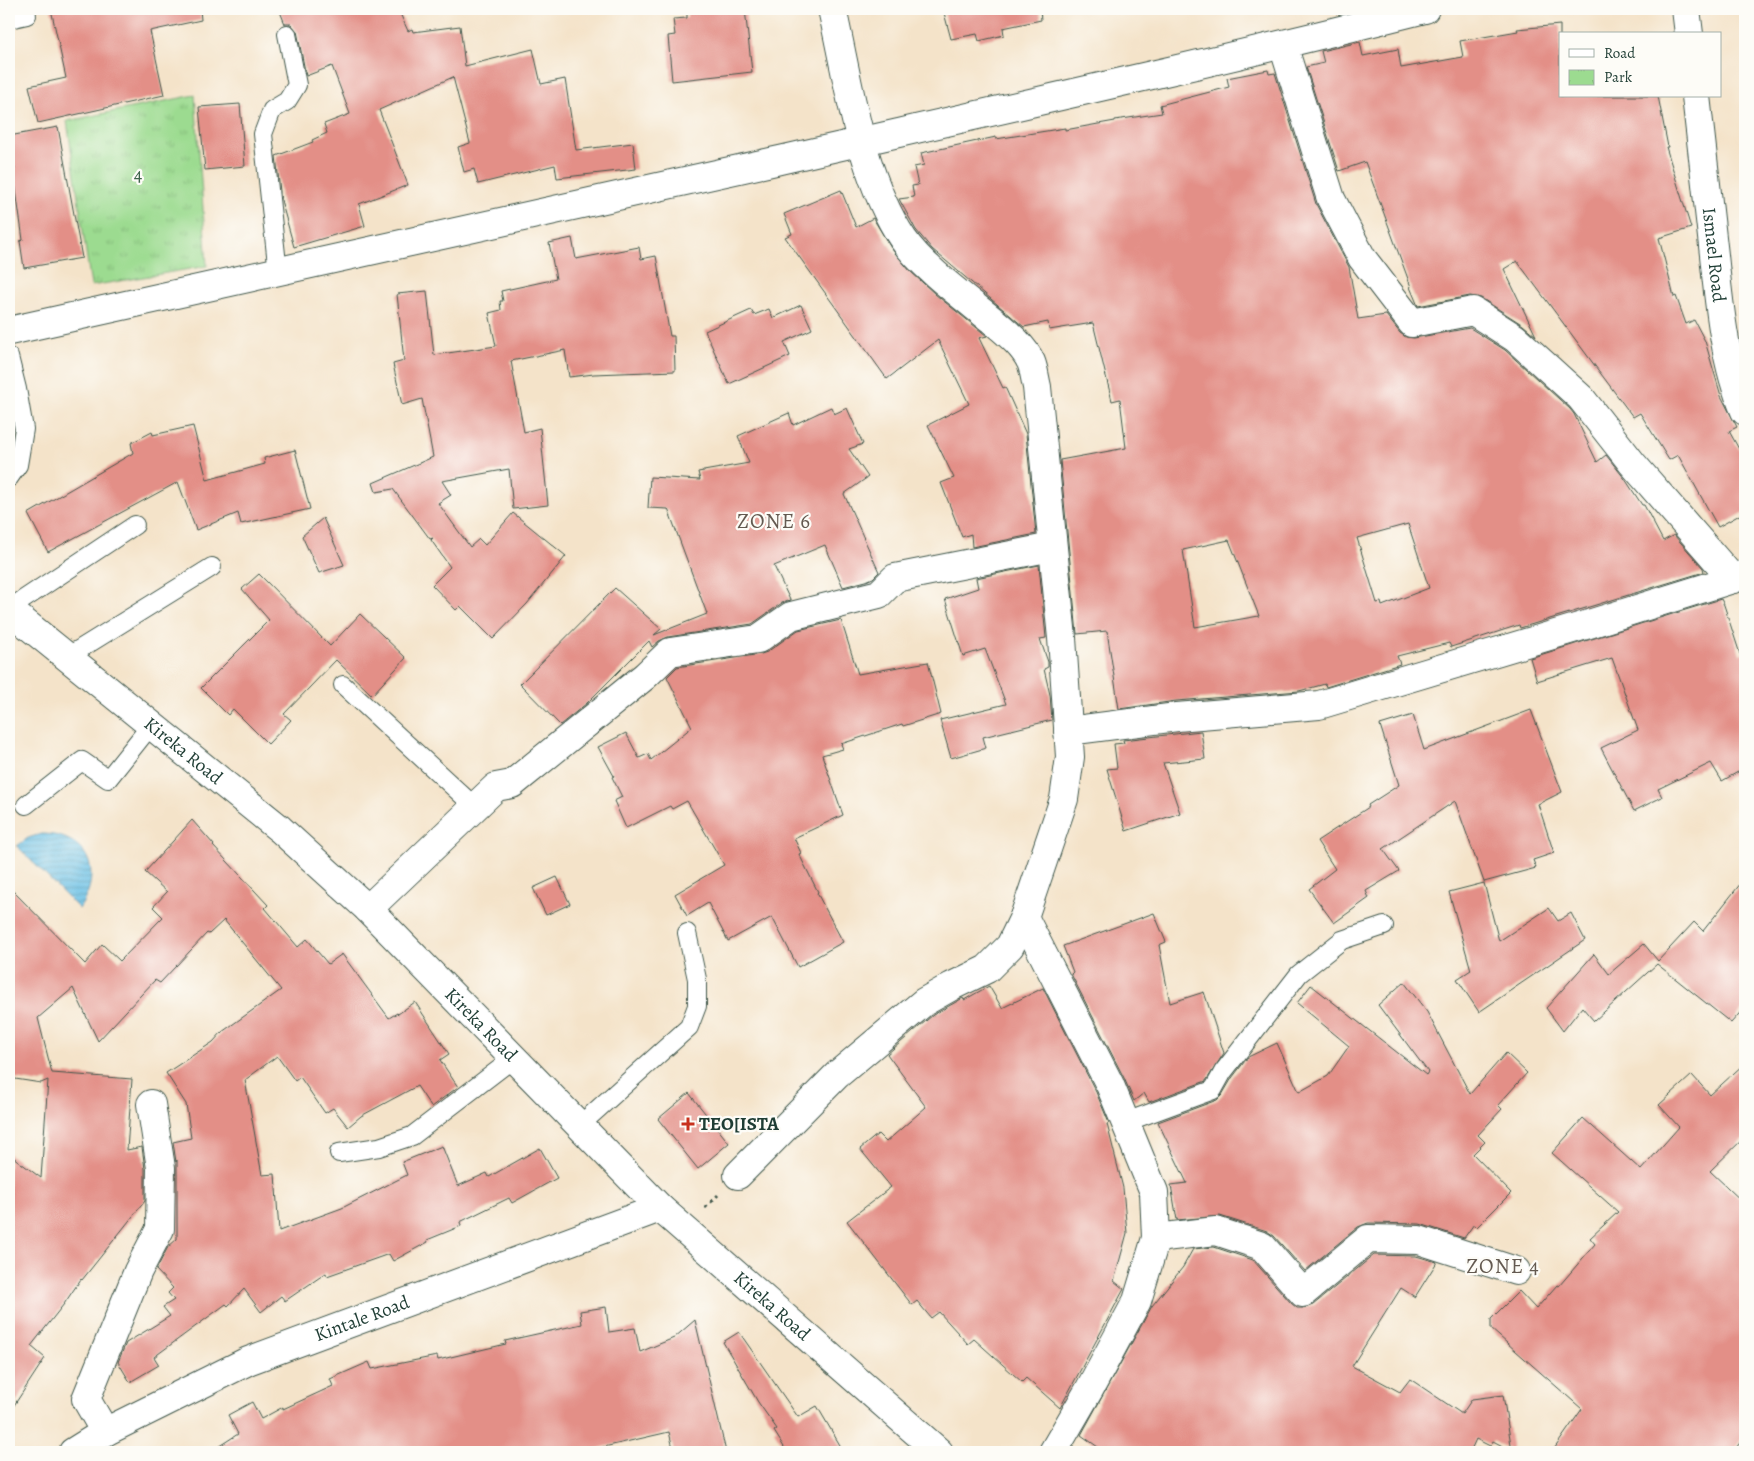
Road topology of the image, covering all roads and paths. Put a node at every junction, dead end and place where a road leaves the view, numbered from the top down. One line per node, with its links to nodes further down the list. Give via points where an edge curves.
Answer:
1 (832, 9): 10 (street)
2 (1425, 9): 8 (street)
3 (1686, 9): 6 (street)
4 (27, 15): 5 (lane)
5 (9, 19)
6 (1689, 32)
7 (287, 34): 11 (lane, via 297,85 287,100 272,110 263,134)
8 (1283, 45): 10 (street); 19 (street, via 1331,199 1362,258 1412,323 1473,310 1515,338 1582,398 1632,463)
9 (1696, 98): 14 (street, Ismael Road, via 1719,298 1728,353)
10 (861, 141): 11 (street); 17 (street, via 870,172 904,240 929,267 1014,339 1030,361 1037,388)
11 (278, 273): 12 (street)
12 (9, 331)
13 (9, 357): 15 (lane, via 24,429 18,465)
14 (1745, 411)
15 (9, 478)
16 (136, 525): 20 (lane)
17 (1052, 547): 24 (street); 26 (street, via 895,578 879,594 791,616 758,639 670,652 646,676 512,784 496,787)
18 (212, 567): 21 (lane)
19 (1739, 577): 24 (street, via 1319,705 1177,717)
20 (9, 610): 21 (street, Kireka Road)
21 (67, 657): 23 (street, Kireka Road)
22 (343, 685): 26 (lane)
23 (151, 725): 25 (lane, via 108,779 82,760); 27 (street, Kireka Road, via 280,829)
24 (1068, 731): 28 (street, via 1070,757 1064,799)
25 (26, 805)
26 (475, 807): 27 (street)
27 (368, 909): 31 (street, Kireka Road)
28 (1024, 917): 33 (street); 36 (street, via 1010,946 988,969 924,1002 837,1074)
29 (1384, 926): 33 (lane, via 1342,940 1299,974 1223,1072 1213,1090)
30 (686, 933): 34 (lane, via 697,979 697,1006 689,1027)
31 (514, 1058): 34 (street, Kireka Road); 35 (lane, via 412,1136 379,1148)
32 (151, 1104): 41 (street, via 160,1168 160,1229 138,1270 86,1399)
33 (1126, 1122): 39 (street, via 1154,1192)
34 (580, 1125): 37 (street, Kireka Road)
35 (339, 1153)
36 (738, 1175): 38 (path)
37 (660, 1208): 38 (street, Kireka Road); 41 (street, Kintale Road, via 248,1360)
38 (684, 1230): 43 (street, Kireka Road)
39 (1156, 1238): 40 (street, via 1216,1231 1262,1246 1303,1293 1368,1239 1419,1240); 44 (street, via 1136,1301 1090,1390)
40 (1516, 1271)
41 (105, 1432): 42 (street, Kintale Road)
42 (74, 1452)
43 (939, 1452)
44 (1053, 1452)

